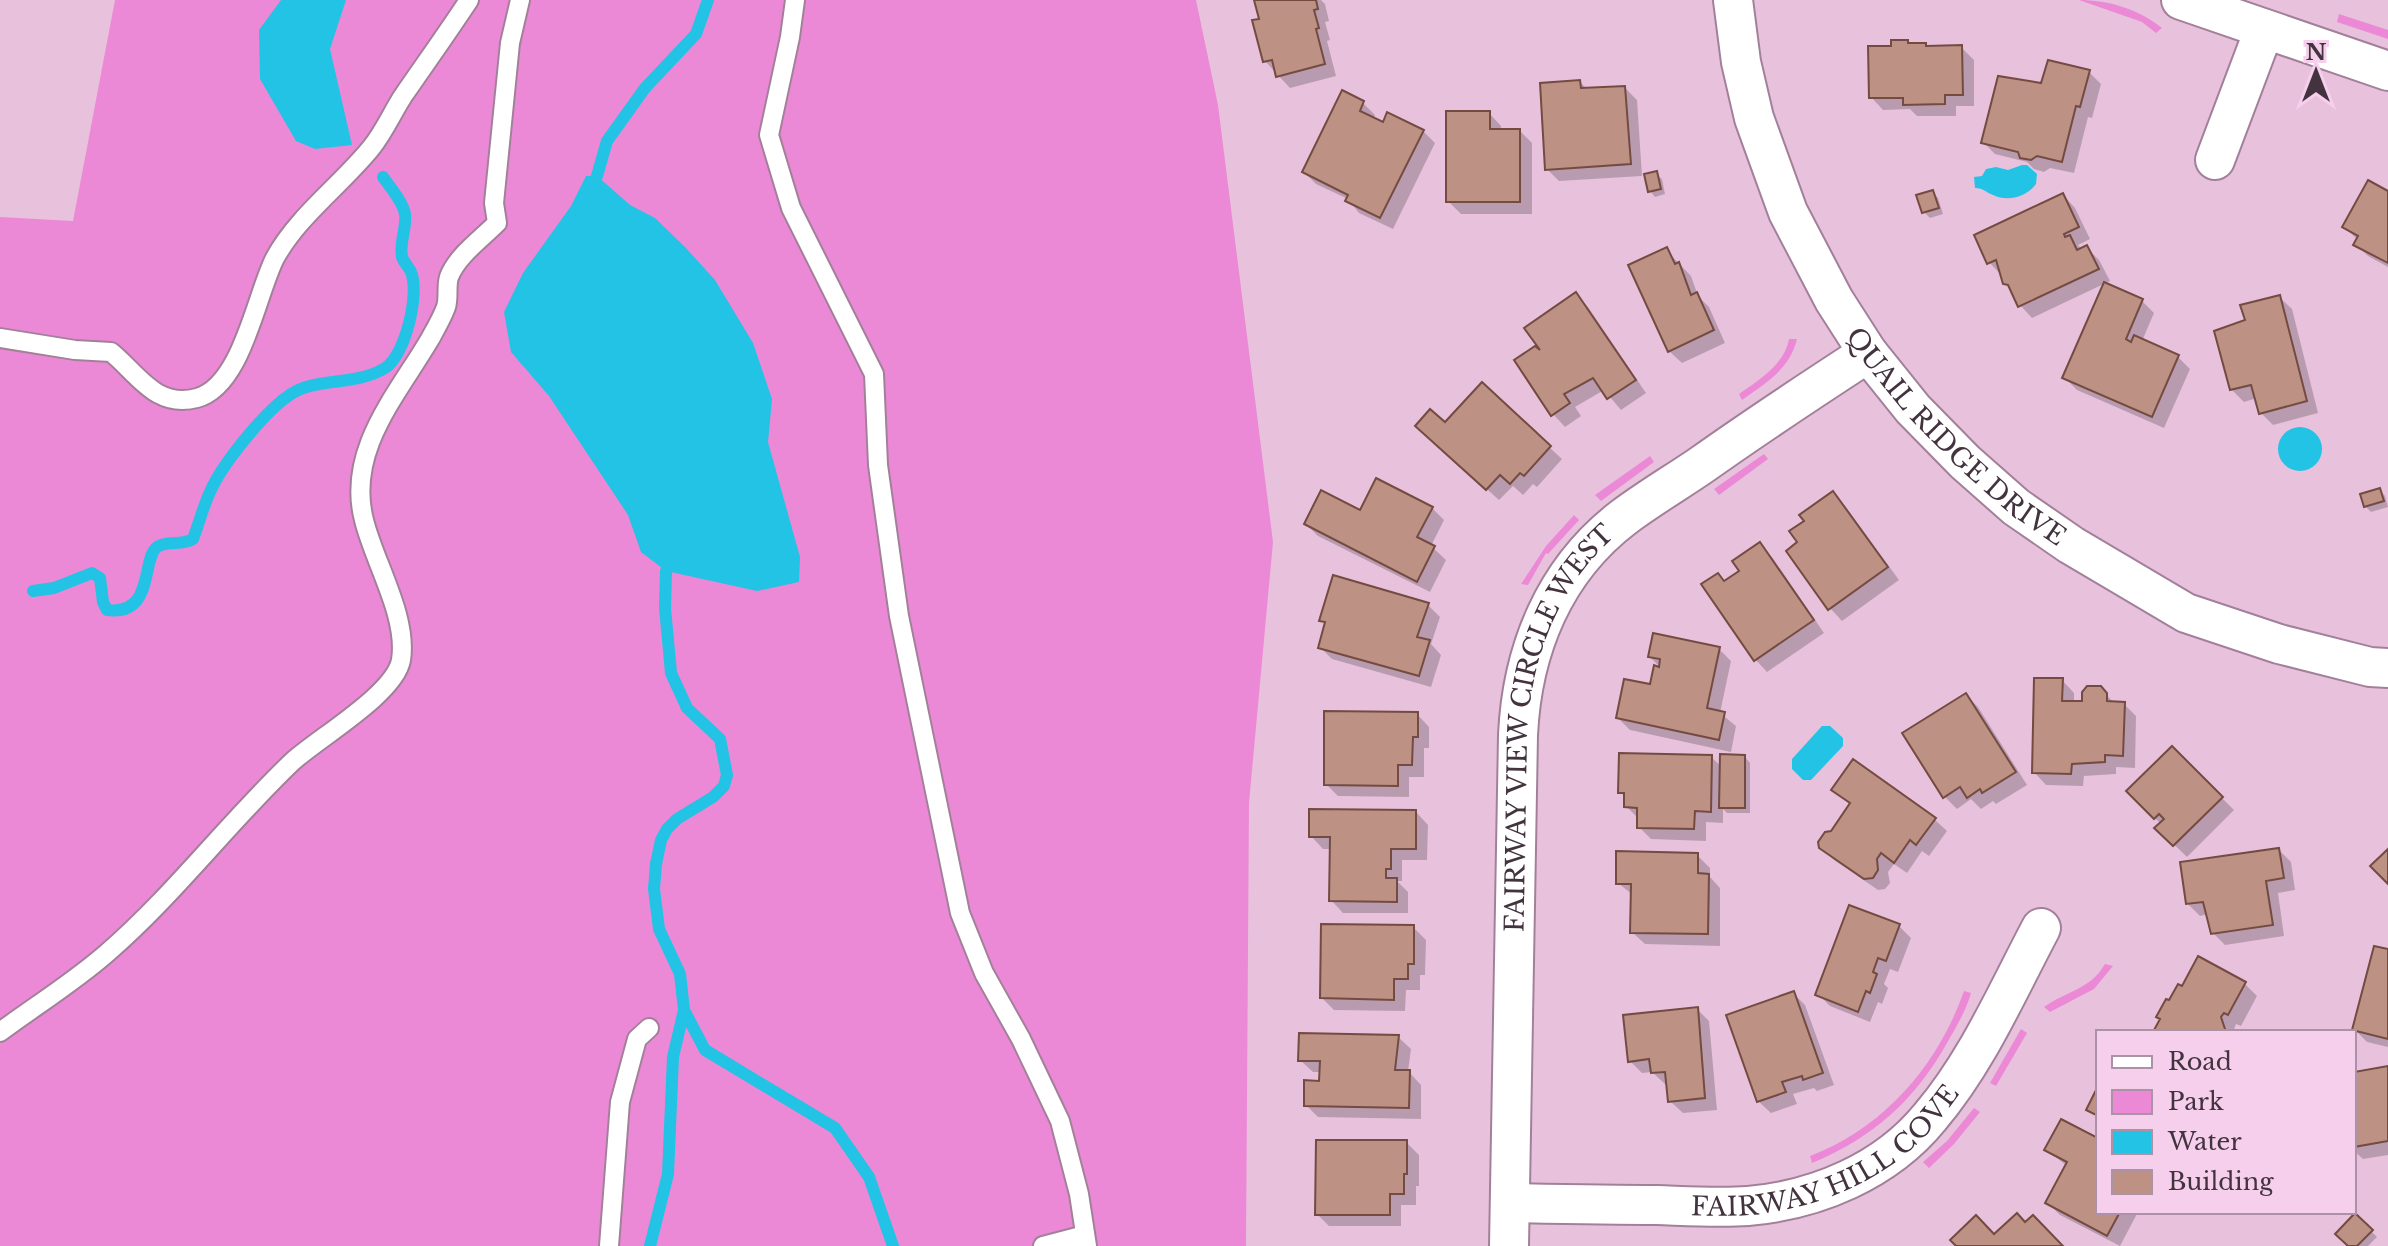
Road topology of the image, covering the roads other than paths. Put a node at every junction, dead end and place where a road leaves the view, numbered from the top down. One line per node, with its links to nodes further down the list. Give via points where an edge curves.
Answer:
1 (469, 0): 9 (lane, via 374,145 291,234 228,373 211,391 196,398 159,396 111,352)
2 (520, 0): 14 (lane, via 510,43 494,203 497,223 448,279 447,305 387,403 361,465 364,520 388,586 401,662 370,701 293,761 106,954)
3 (795, 0): 16 (lane, via 769,135 791,208 874,374 878,465 899,616 960,913 984,973 1060,1121)
4 (1733, 0): 10 (street, QUAIL RIDGE DRIVE, via 1754,118 1775,179 1834,300)
5 (2181, 0): 6 (street)
6 (2264, 30): 7 (street); 8 (street)
7 (2388, 71)
8 (2215, 160)
9 (0, 338)
10 (1868, 353): 11 (street, QUAIL RIDGE DRIVE, via 1913,409 2016,507 2128,581 2186,613 2279,644); 15 (street, FAIRWAY VIEW CIRCLE WEST, via 1623,518 1571,571 1541,623 1519,714)
11 (2388, 668)
12 (2041, 928): 15 (street, FAIRWAY HILL COVE, via 1943,1101 1895,1151 1849,1179 1807,1196 1745,1206)
13 (649, 1028): 17 (lane, via 637,1039 620,1102)
14 (0, 1032)
15 (1510, 1203): 19 (street, FAIRWAY VIEW CIRCLE WEST)
16 (1086, 1240): 18 (lane)
17 (609, 1246)
18 (1043, 1246)
19 (1509, 1246)

